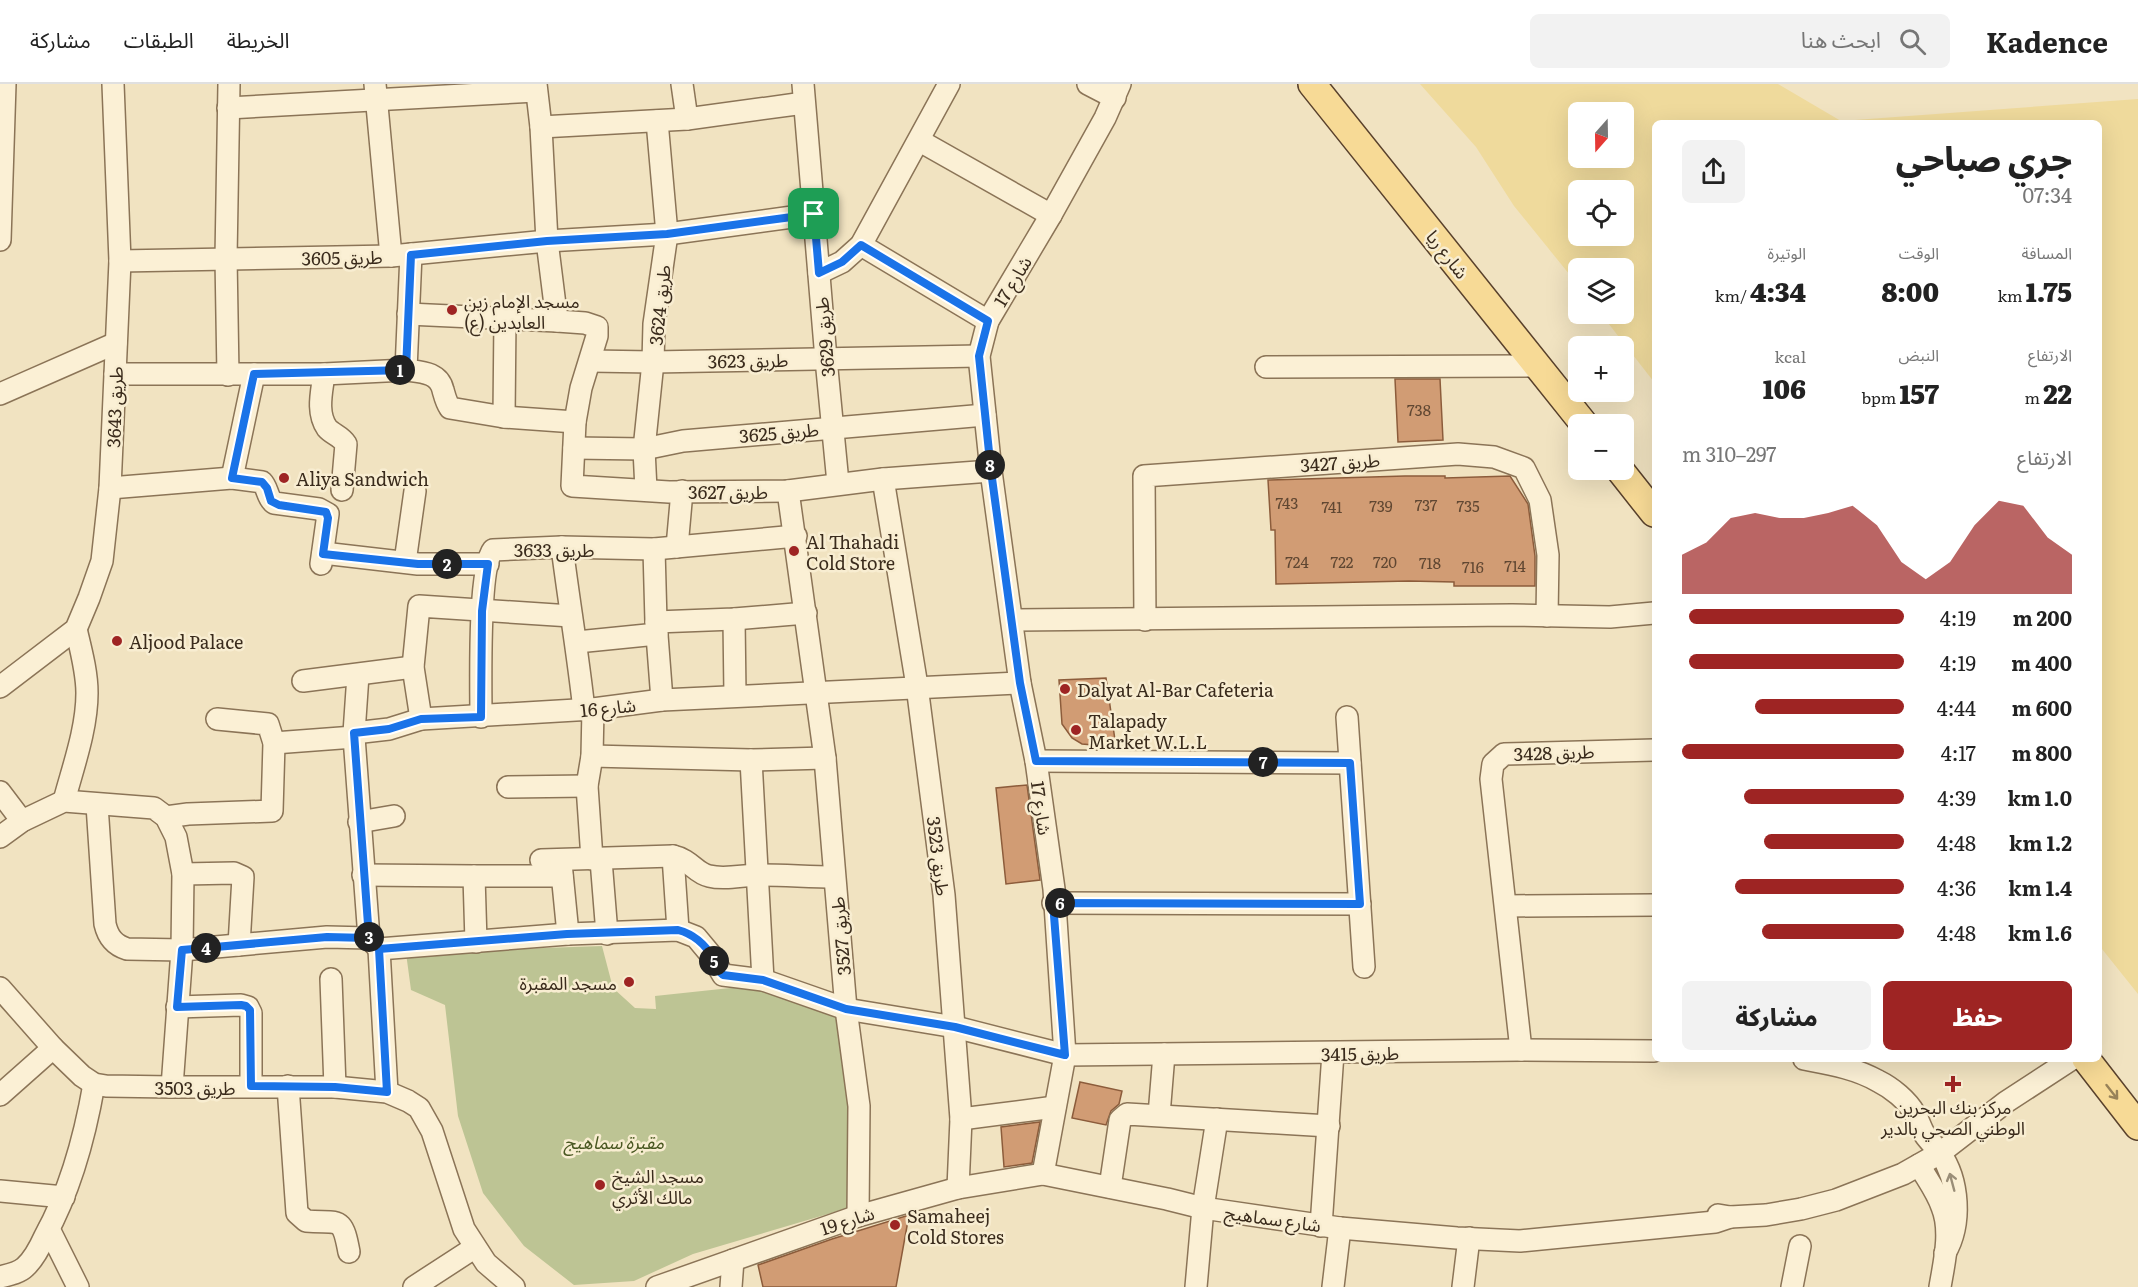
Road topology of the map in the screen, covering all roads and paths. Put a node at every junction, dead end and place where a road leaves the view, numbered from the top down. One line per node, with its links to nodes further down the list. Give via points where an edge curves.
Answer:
1 (5, 84): 16 (street)
2 (113, 84): 26 (street, طريق 3643)
3 (229, 84): 12 (street)
4 (682, 84): 13 (street)
5 (949, 84): 17 (street)
6 (1088, 84): 9 (street)
7 (1312, 84): 37 (main road, شارع ريا)
8 (536, 87): 10 (street); 15 (street)
9 (1118, 91): 19 (street, شارع 17)
10 (376, 92): 12 (street); 24 (street)
11 (803, 94): 13 (street); 18 (street, طريق 3629)
12 (228, 108): 25 (street)
13 (687, 119): 14 (street)
14 (657, 121): 15 (street); 20 (street, طريق 3624)
15 (541, 127): 22 (street)
16 (2, 134): 21 (street)
17 (920, 141): 19 (street); 23 (street)
18 (814, 214): 20 (street, طريق 3605); 27 (street, طريق 3629)
19 (1051, 215): 31 (street, شارع 17)
20 (667, 234): 22 (street, طريق 3605); 36 (street, طريق 3624, via 654,324)
21 (0, 240)
22 (547, 241): 24 (street, طريق 3605); 30 (street)
23 (861, 245): 27 (street, via 842,262); 31 (street)
24 (401, 255): 25 (street, طريق 3605); 28 (street)
25 (226, 258): 26 (street, طريق 3605); 43 (street)
26 (120, 261): 32 (street, طريق 3643)
27 (819, 273): 34 (street, طريق 3629)
28 (408, 314): 29 (street); 39 (street)
29 (505, 318): 30 (street); 47 (street)
30 (557, 321): 35 (street, via 597,327)
31 (988, 321): 33 (street, شارع 17)
32 (116, 343): 40 (street, طريق 3643); 44 (street)
33 (979, 356): 34 (street, طريق 3623); 45 (street, شارع 17)
34 (826, 359): 36 (street, طريق 3623); 49 (street, طريق 3629)
35 (590, 361): 36 (street, طريق 3623); 48 (street, via 580,388)
36 (653, 362): 51 (street, طريق 3624)
37 (1537, 366): 38 (street); 46 (main road, شارع ريا)
38 (1266, 367)
39 (406, 370): 42 (street); 47 (street, via 435,377 450,408)
40 (115, 374): 43 (street); 57 (street, طريق 3643)
41 (254, 374): 42 (street); 43 (street); 53 (street)
42 (324, 374): 58 (street, via 320,411 328,429 346,444)
43 (228, 375)
44 (0, 394)
45 (985, 414): 49 (street, طريق 3625); 52 (street, شارع 17)
46 (1576, 414)
47 (504, 417): 48 (street)
48 (575, 422): 50 (street)
49 (833, 427): 51 (street, طريق 3625, via 683,441); 56 (street, طريق 3629)
50 (574, 448): 51 (street, طريق 3625); 59 (street, طريق 3627, via 572,486)
51 (644, 449): 59 (street, طريق 3624)
52 (991, 471): 54 (street, طريق 3627); 76 (street, شارع 17)
53 (232, 478): 57 (street); 68 (street, via 262,482 271,501 279,505 326,512 322,559)
54 (883, 478): 56 (street, طريق 3627); 85 (street)
55 (1628, 480): 63 (main road)
56 (838, 483): 62 (street, طريق 3627)
57 (110, 488): 79 (street, طريق 3643, via 102,561)
58 (342, 490)
59 (646, 490): 61 (street, طريق 3627)
60 (415, 491): 68 (street)
61 (682, 491): 62 (street, طريق 3627); 65 (street)
62 (788, 491): 64 (street)
63 (1652, 510)
64 (796, 536): 65 (street, طريق 3633); 71 (street)
65 (677, 547): 67 (street, طريق 3633)
66 (562, 548): 67 (street, طريق 3633); 69 (street, طريق 3633, via 494,550); 73 (street)
67 (654, 549): 78 (street)
68 (405, 562): 69 (street)
69 (488, 564): 70 (street, طريق 3633)
70 (482, 611): 73 (street); 81 (street, via 419,606); 91 (street, طريق 3633)
71 (806, 613): 75 (street); 87 (street)
72 (1652, 613): 74 (street)
73 (571, 616): 80 (street)
74 (1547, 616): 77 (street); 77 (street, طريق 3427, via 1548,555 1540,500 1524,468 1494,457 1458,454 1144,476)
75 (734, 619): 78 (street); 88 (street)
76 (1012, 620): 77 (street); 84 (street, شارع 17)
77 (1145, 620)
78 (656, 628): 80 (street); 89 (street)
79 (76, 629): 86 (street, طريق 3643); 106 (street, via 87,693)
80 (577, 642): 90 (street)
81 (413, 667): 82 (street); 94 (street)
82 (358, 675): 83 (street); 95 (street)
83 (303, 681)
84 (1020, 683): 85 (street, شارع 16); 101 (street, شارع 17)
85 (917, 686): 87 (street, شارع 16); 138 (street, طريق 3523, via 944,895)
86 (0, 687)
87 (815, 692): 88 (street, شارع 16); 99 (street, طريق 3527)
88 (735, 695): 89 (street, شارع 16)
89 (662, 700): 90 (street, شارع 16)
90 (588, 710): 91 (street, شارع 16); 98 (street)
91 (481, 717): 94 (street, شارع 16)
92 (1347, 717): 102 (street)
93 (217, 719): 96 (street, via 268,723)
94 (421, 719): 95 (street, شارع 16)
95 (354, 735): 96 (street, شارع 16); 111 (street)
96 (274, 743): 109 (street, via 272,811)
97 (1652, 750): 124 (street, طريق 3428, via 1504,754 1493,764 1491,778)
98 (592, 756): 100 (street); 103 (street)
99 (825, 758): 100 (street); 120 (street, طريق 3527)
100 (751, 760): 118 (street)
101 (1036, 761): 102 (street); 121 (street, شارع 17)
102 (1350, 763): 122 (street)
103 (587, 786): 104 (street); 114 (street)
104 (508, 788)
105 (0, 792): 110 (street)
106 (64, 801): 107 (street); 110 (street)
107 (97, 805): 109 (street, via 154,808); 131 (street, via 107,934 119,947 127,949)
108 (394, 816): 111 (street)
109 (166, 817): 116 (street, via 176,837)
110 (21, 821): 112 (street)
111 (359, 822): 117 (street)
112 (0, 837)
113 (673, 856): 114 (street); 118 (street, via 710,876); 125 (street)
114 (596, 860): 115 (street); 127 (street)
115 (554, 865): 119 (street); 126 (street)
116 (183, 874): 130 (street, via 234,873 243,877); 131 (street)
117 (363, 875): 119 (street); 129 (street)
118 (758, 875): 120 (street); 134 (street)
119 (474, 876): 128 (street)
120 (834, 877): 137 (street, طريق 3527)
121 (1053, 903): 122 (street); 145 (street, شارع 17)
122 (1360, 904): 132 (street)
123 (1652, 905): 124 (street)
124 (1506, 906): 140 (street, طريق 3428)
125 (678, 930): 127 (street); 134 (street, طريق 3415, via 696,937 723,975)
126 (567, 934): 127 (street); 128 (street)
127 (607, 934)
128 (476, 942): 129 (street)
129 (374, 943): 130 (street, via 327,937); 155 (street)
130 (238, 945): 131 (street)
131 (182, 950): 136 (street)
132 (1364, 968)
133 (331, 979): 153 (street)
134 (763, 980): 137 (street, طريق 3415)
135 (0, 988): 139 (street)
136 (177, 1007): 151 (street, via 248,1007); 154 (street)
137 (846, 1009): 138 (street, طريق 3415); 173 (street, طريق 3527, via 860,1106)
138 (955, 1027): 145 (street, طريق 3415); 161 (street, طريق 3523)
139 (53, 1048): 150 (street); 156 (street)
140 (1521, 1050): 142 (street, طريق 3415); 143 (street, طريق 3415)
141 (2102, 1050): 157 (main road)
142 (1652, 1051)
143 (1333, 1053): 144 (street, طريق 3415); 163 (street)
144 (1164, 1054): 145 (street, طريق 3415); 160 (street)
145 (1065, 1055): 159 (street, شارع 17)
146 (1819, 1062): 165 (street, via 1858,1070 1897,1094 1914,1112 1924,1134)
147 (2045, 1062): 158 (street, شارع سماهيج, via 2021,1081)
148 (2067, 1062): 158 (street, شارع سماهيج)
149 (2088, 1062): 164 (main road, one-way to 164)
150 (94, 1084): 154 (street, طريق 3503); 171 (street)
151 (251, 1086): 152 (street, طريق 3503); 154 (street, طريق 3503)
152 (288, 1086): 153 (street, طريق 3503); 179 (street, via 297,1213 306,1221 340,1224)
153 (335, 1087): 155 (street, طريق 3503)
154 (172, 1088)
155 (387, 1092): 178 (street, via 419,1108 426,1118 456,1209)
156 (0, 1095)
157 (2138, 1096)
158 (2006, 1102): 165 (street, شارع سماهيج)
159 (1055, 1107): 161 (street); 167 (street, شارع 17)
160 (1159, 1115): 162 (street); 168 (street, via 1127,1114 1120,1120)
161 (961, 1119): 169 (street, طريق 3523)
162 (1217, 1119): 163 (street); 172 (street)
163 (1329, 1126): 174 (street)
164 (2138, 1126)
165 (1940, 1153): 166 (street, شارع سماهيج); 180 (street, one-way to 165, via 1954,1231 1956,1205 1951,1178)
166 (1919, 1165): 176 (street, شارع سماهيج, via 1836,1200 1766,1215 1520,1241); 180 (street, via 1943,1208)
167 (1043, 1174): 168 (street, شارع سماهيج); 169 (street, شارع 19)
168 (1110, 1187): 172 (street, شارع سماهيج)
169 (958, 1188): 173 (street, شارع 19)
170 (0, 1191): 171 (street)
171 (64, 1197): 175 (street)
172 (1203, 1208): 174 (street, شارع سماهيج); 189 (street)
173 (858, 1216): 181 (street, شارع 19)
174 (1330, 1227): 176 (street, شارع سماهيج); 190 (street)
175 (49, 1229): 183 (street); 184 (street)
176 (1463, 1238): 191 (street); 192 (street)
177 (1800, 1246): 193 (street)
178 (474, 1248): 185 (street); 186 (street)
179 (349, 1252)
180 (1945, 1253): 194 (street)
181 (733, 1260): 187 (street, شارع 19); 188 (street)
182 (0, 1277): 183 (street)
183 (25, 1278)
184 (78, 1287)
185 (414, 1287)
186 (514, 1287)
187 (657, 1287)
188 (731, 1287)
189 (1196, 1287)
190 (1333, 1287)
191 (1454, 1287)
192 (1463, 1287)
193 (1792, 1287)
194 (1940, 1287)

